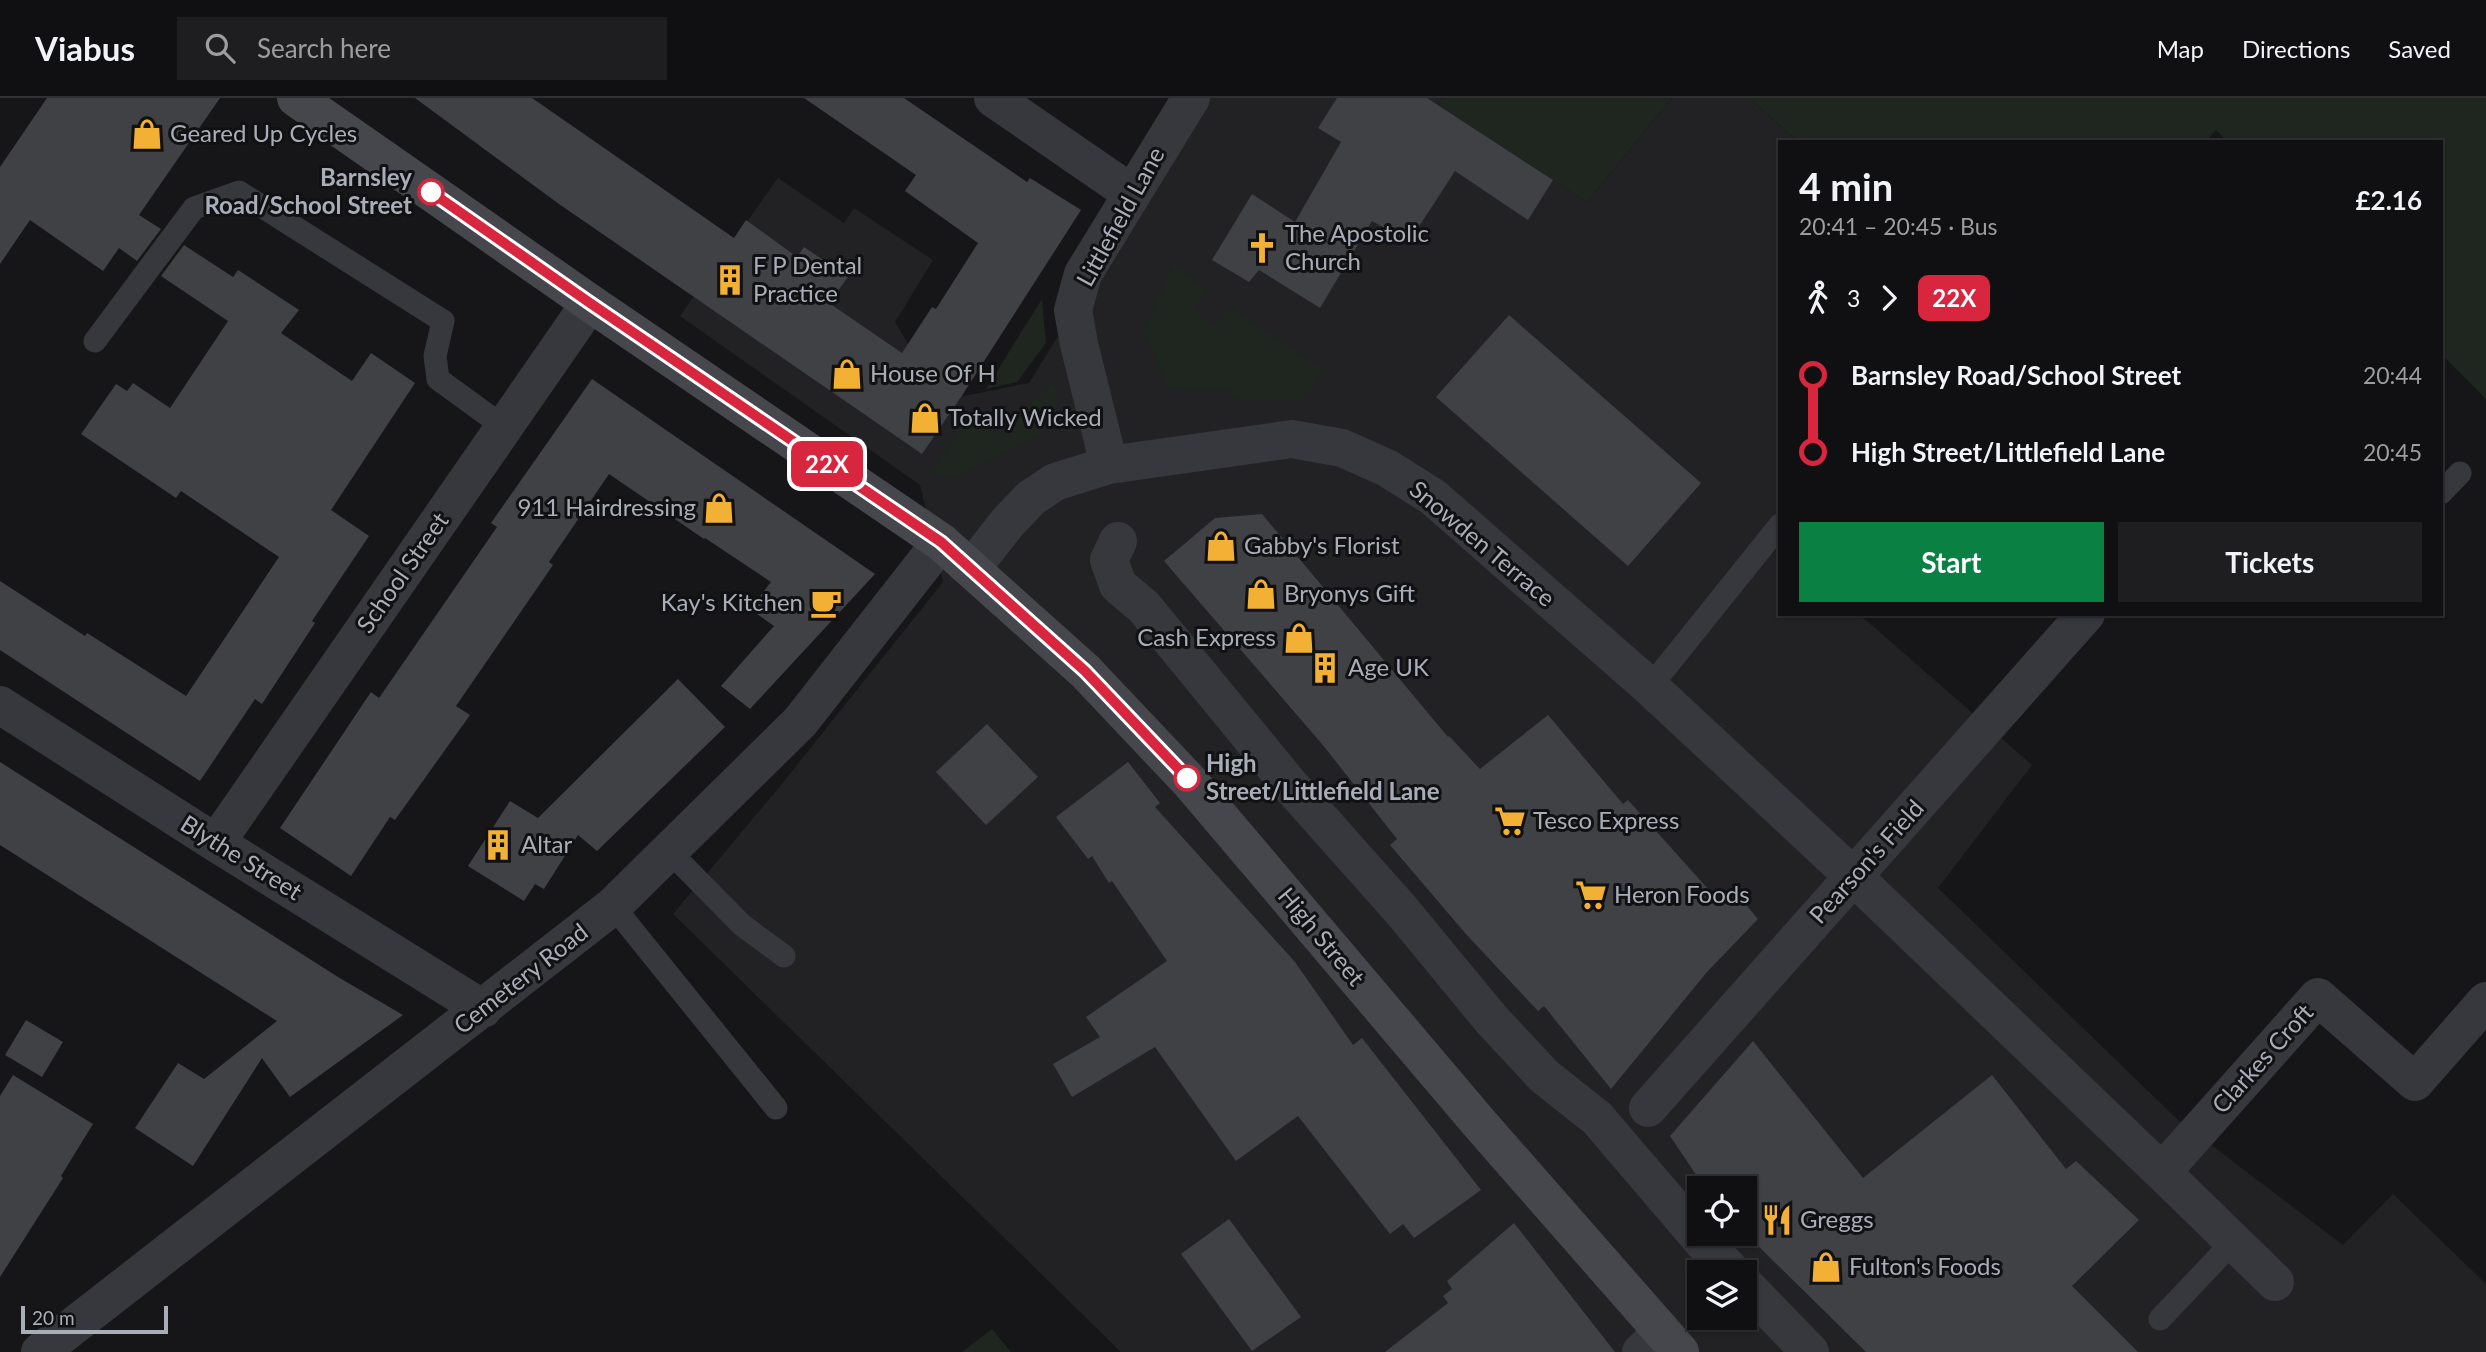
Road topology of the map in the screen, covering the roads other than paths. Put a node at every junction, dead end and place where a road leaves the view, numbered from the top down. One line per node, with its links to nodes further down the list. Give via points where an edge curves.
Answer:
1 (296, 98): 5 (street, High Street)
2 (993, 98): 4 (street)
3 (1191, 98): 4 (street, Littlefield Lane)
4 (1131, 193): 8 (street, Littlefield Lane, via 1083,274 1073,310)
5 (590, 303): 7 (street, School Street); 13 (street, High Street)
6 (95, 341): 7 (lane, via 194,208 239,192 443,321 435,356 438,379)
7 (504, 427): 18 (street, School Street)
8 (1109, 465): 14 (street, Snowden Terrace, via 1055,482 1031,498); 16 (street, Snowden Terrace, via 1292,439 1342,448 1387,468 1433,497)
9 (2460, 473): 10 (lane)
10 (2443, 490)
11 (1778, 528): 16 (lane)
12 (1118, 541): 29 (street, via 1109,560 1118,585 1144,607 1491,1019 1544,1076 1597,1118)
13 (941, 542): 14 (street, High Street); 19 (street, Cemetery Road, via 800,722)
14 (972, 568): 33 (street, High Street, via 1085,671 1190,782)
15 (2084, 616): 20 (street, Pearson's Field)
16 (1650, 688): 20 (street, Snowden Terrace)
17 (0, 705): 18 (street, Blythe Street)
18 (216, 843): 24 (street, Blythe Street)
19 (669, 851): 21 (street, Cemetery Road); 22 (lane, via 742,925)
20 (1854, 877): 26 (street, Pearson's Field); 27 (street)
21 (613, 906): 24 (street, Cemetery Road); 25 (lane)
22 (784, 956)
23 (2486, 1001): 27 (street, Clarkes Croft, via 2415,1082 2318,997)
24 (483, 1009): 34 (street, Cemetery Road)
25 (776, 1108)
26 (1648, 1108)
27 (2162, 1172): 28 (street)
28 (2234, 1242): 30 (street); 32 (lane)
29 (1720, 1260)
30 (2275, 1282)
31 (1757, 1297): 35 (street)
32 (2160, 1319)
33 (1661, 1346)
34 (40, 1352)
35 (1810, 1352)

